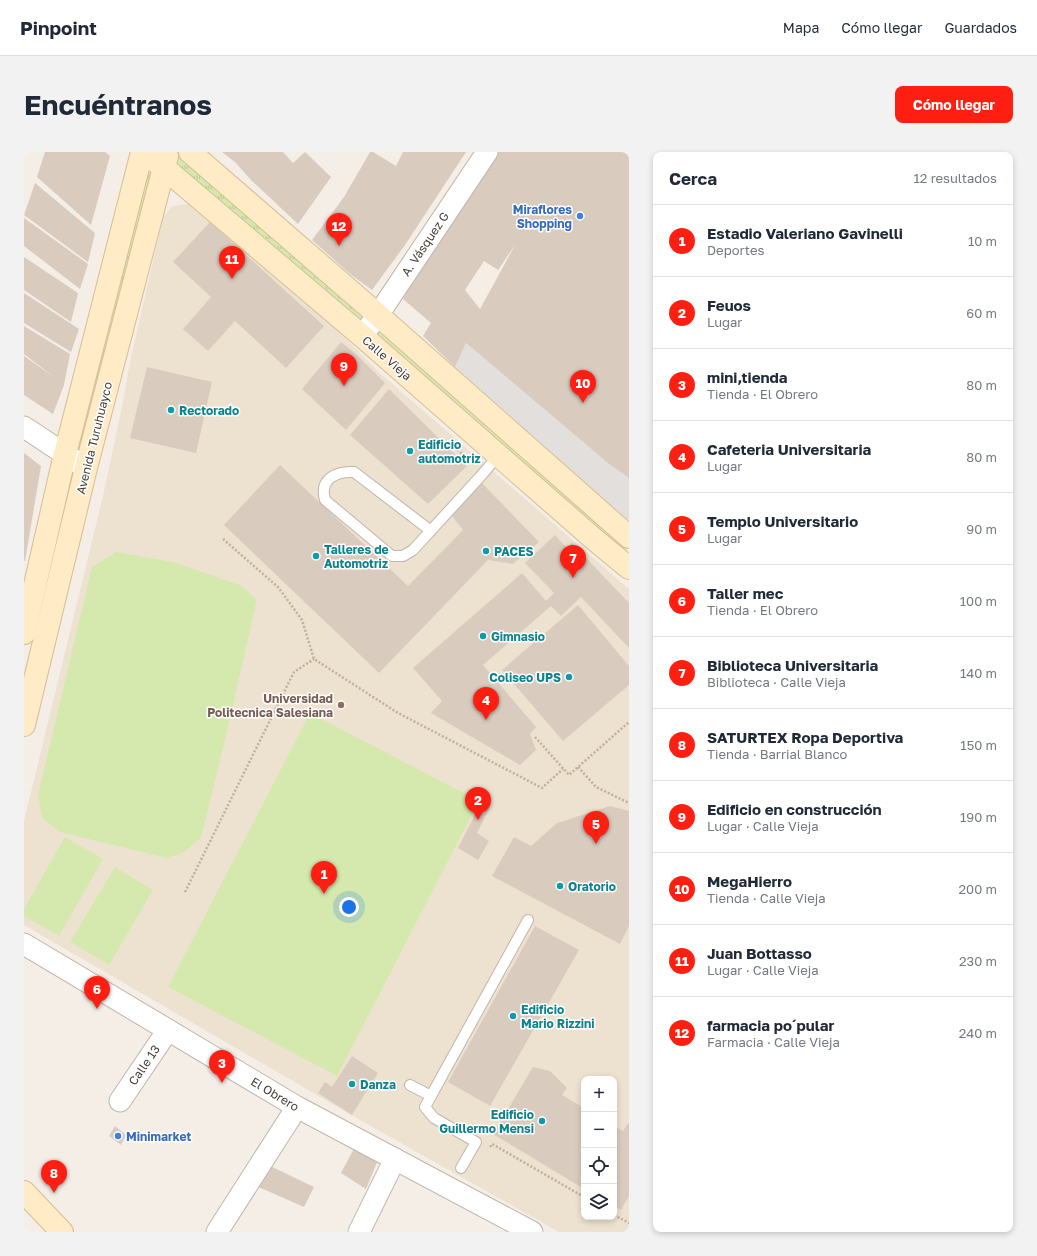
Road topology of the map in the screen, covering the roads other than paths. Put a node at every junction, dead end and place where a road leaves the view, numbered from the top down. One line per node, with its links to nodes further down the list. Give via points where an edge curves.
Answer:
1 (142, 152): 4 (main road, Calle Vieja); 10 (main road, Avenida Turuhuayco)
2 (190, 152): 5 (main road)
3 (487, 152): 5 (street, A. Vásquez G)
4 (166, 160): 6 (main road, Calle Vieja); 13 (main road, Avenida Turuhuayco)
5 (378, 315): 6 (street, A. Vásquez G); 7 (main road)
6 (362, 336): 8 (main road, Calle Vieja)
7 (449, 378): 8 (street); 12 (main road)
8 (433, 398): 11 (main road, Calle Vieja)
9 (24, 427): 10 (street)
10 (65, 454): 13 (street); 18 (main road, Avenida Turuhuayco)
11 (498, 456): 14 (main road, Calle Vieja); 15 (lane)
12 (538, 456): 14 (street); 16 (main road)
13 (86, 468): 19 (main road, Avenida Turuhuayco)
14 (523, 477): 17 (main road, Calle Vieja)
15 (431, 531): 15 (lane, via 413,550 402,556 392,556 325,500 323,492 327,482 335,474 344,471 354,472)
16 (629, 537)
17 (629, 568)
18 (24, 633)
19 (24, 724)
20 (528, 920): 24 (lane)
21 (24, 944): 22 (street, El Obrero)
22 (168, 1030): 25 (street, Calle 13); 26 (street, El Obrero)
23 (410, 1084): 24 (lane)
24 (431, 1096): 28 (lane, via 425,1107 428,1112 476,1142)
25 (120, 1101)
26 (297, 1108): 27 (street, El Obrero); 31 (street)
27 (395, 1160): 32 (street); 33 (street, El Obrero)
28 (460, 1168)
29 (24, 1192): 30 (main road)
30 (62, 1232)
31 (217, 1232)
32 (359, 1232)
33 (532, 1232)

